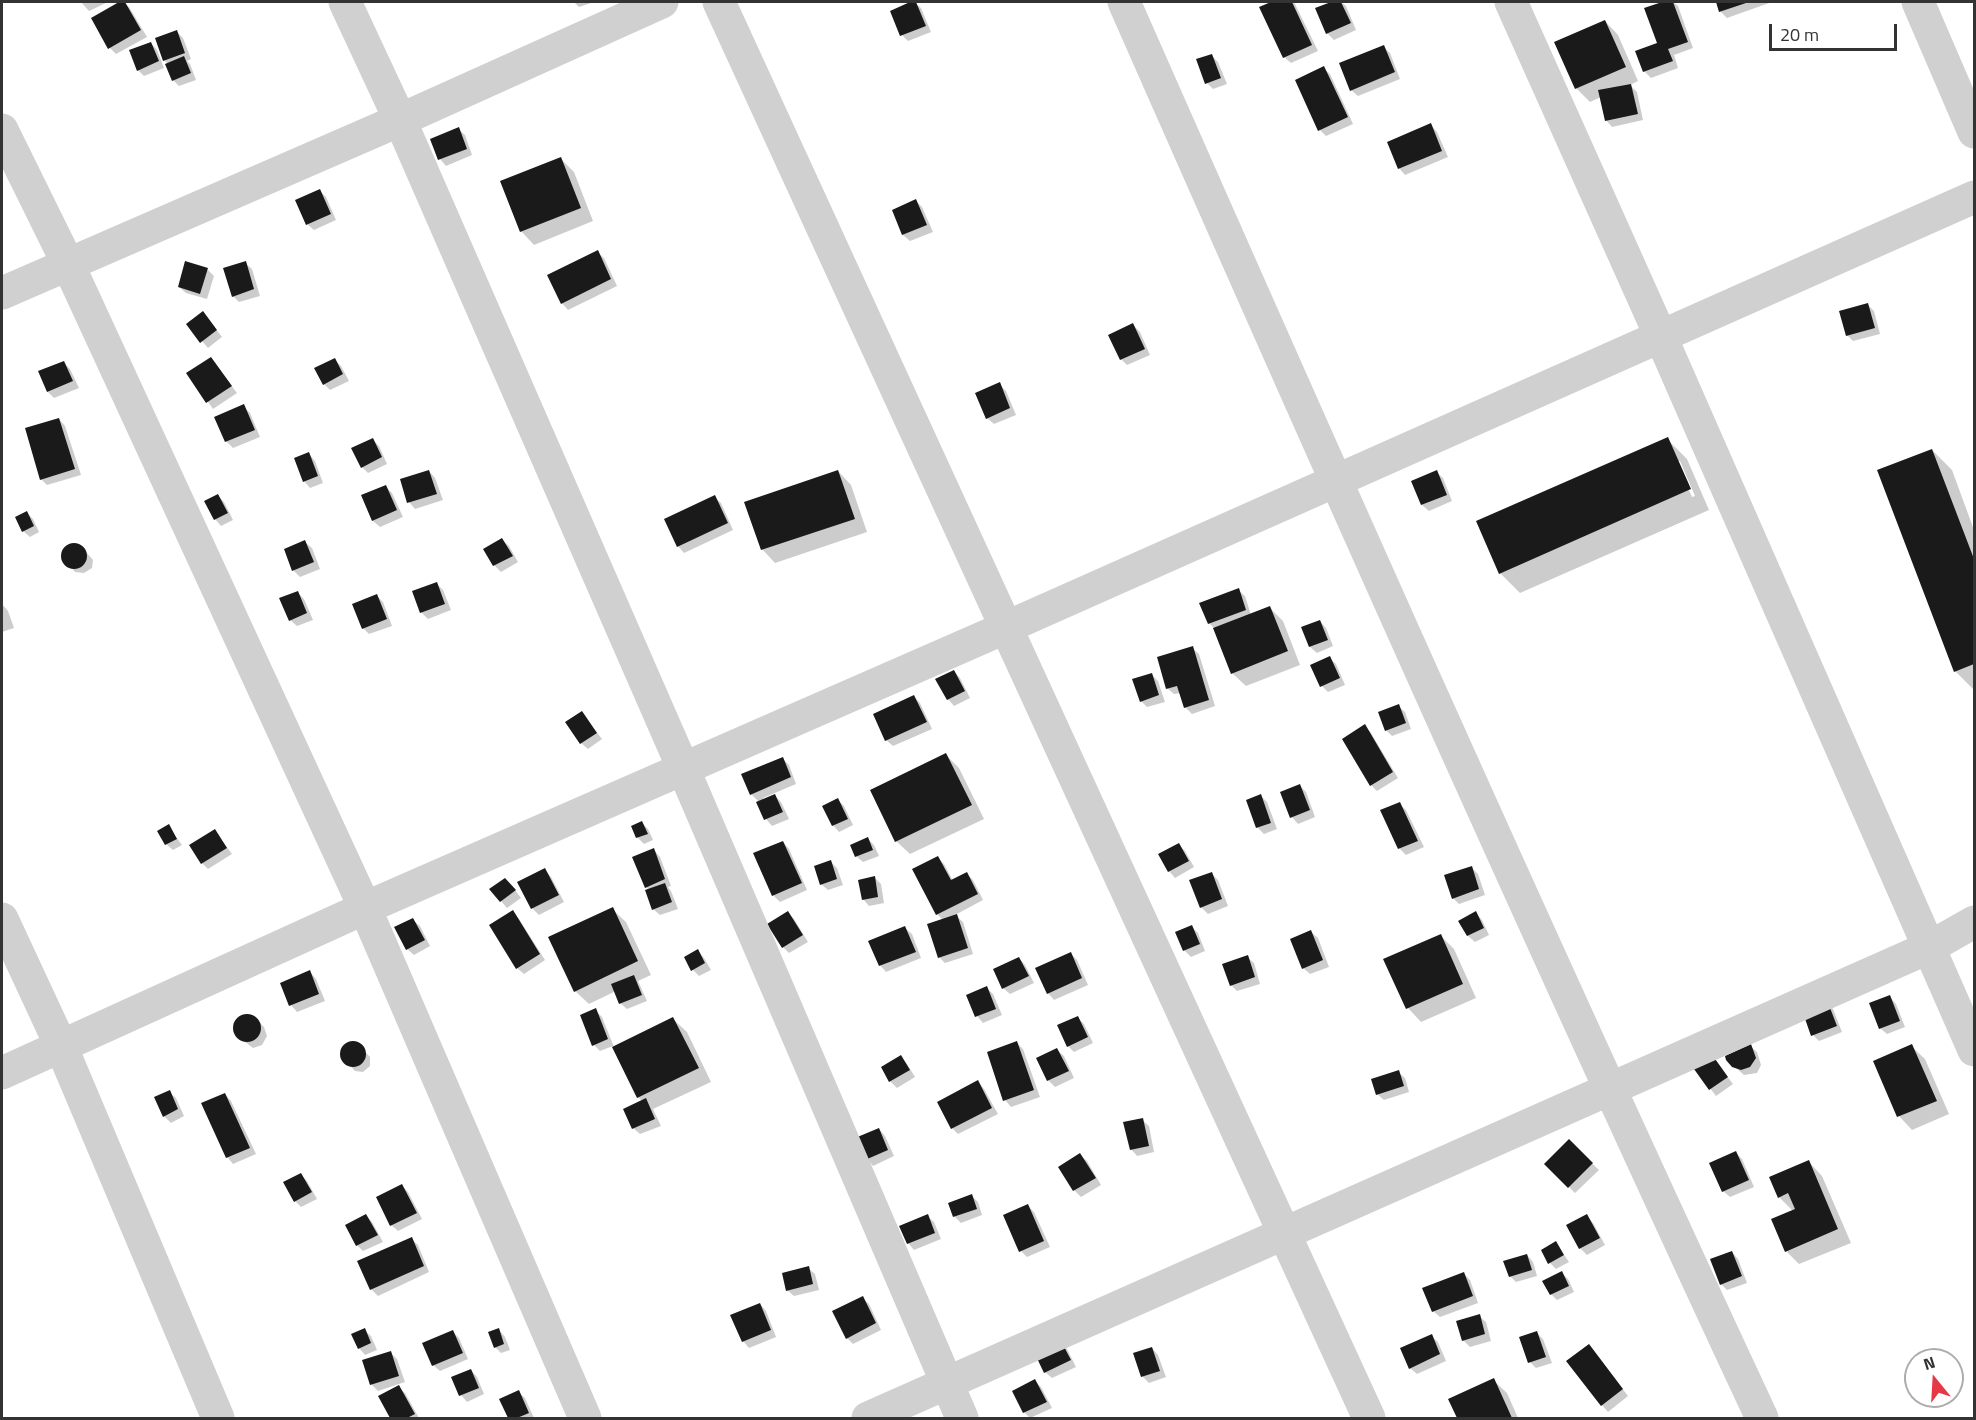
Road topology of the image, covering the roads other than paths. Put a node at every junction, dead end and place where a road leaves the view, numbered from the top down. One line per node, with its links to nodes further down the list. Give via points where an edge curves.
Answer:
1 (345, 2): 7 (street)
2 (662, 2): 7 (street)
3 (719, 2): 15 (street)
4 (1124, 2): 14 (street)
5 (1511, 2): 13 (street)
6 (1917, 2): 9 (street)
7 (400, 120): 11 (street); 16 (street)
8 (2, 130): 11 (street)
9 (1974, 132)
10 (1974, 197): 13 (street)
11 (68, 264): 12 (street); 17 (street)
12 (2, 293)
13 (1661, 337): 14 (street); 20 (street)
14 (1335, 482): 15 (street); 24 (street)
15 (1007, 627): 16 (street); 25 (street)
16 (683, 768): 17 (street); 26 (street)
17 (365, 908): 21 (street); 28 (street)
18 (2, 919): 21 (street)
19 (1974, 922): 20 (street)
20 (1930, 947): 22 (street); 24 (street)
21 (61, 1046): 23 (street); 27 (street)
22 (1974, 1050)
23 (2, 1073)
24 (1608, 1089): 25 (street); 32 (street)
25 (1284, 1234): 26 (street); 31 (street)
26 (947, 1383): 29 (street); 30 (street)
27 (218, 1419)
28 (585, 1419)
29 (868, 1419)
30 (962, 1419)
31 (1370, 1419)
32 (1762, 1419)

